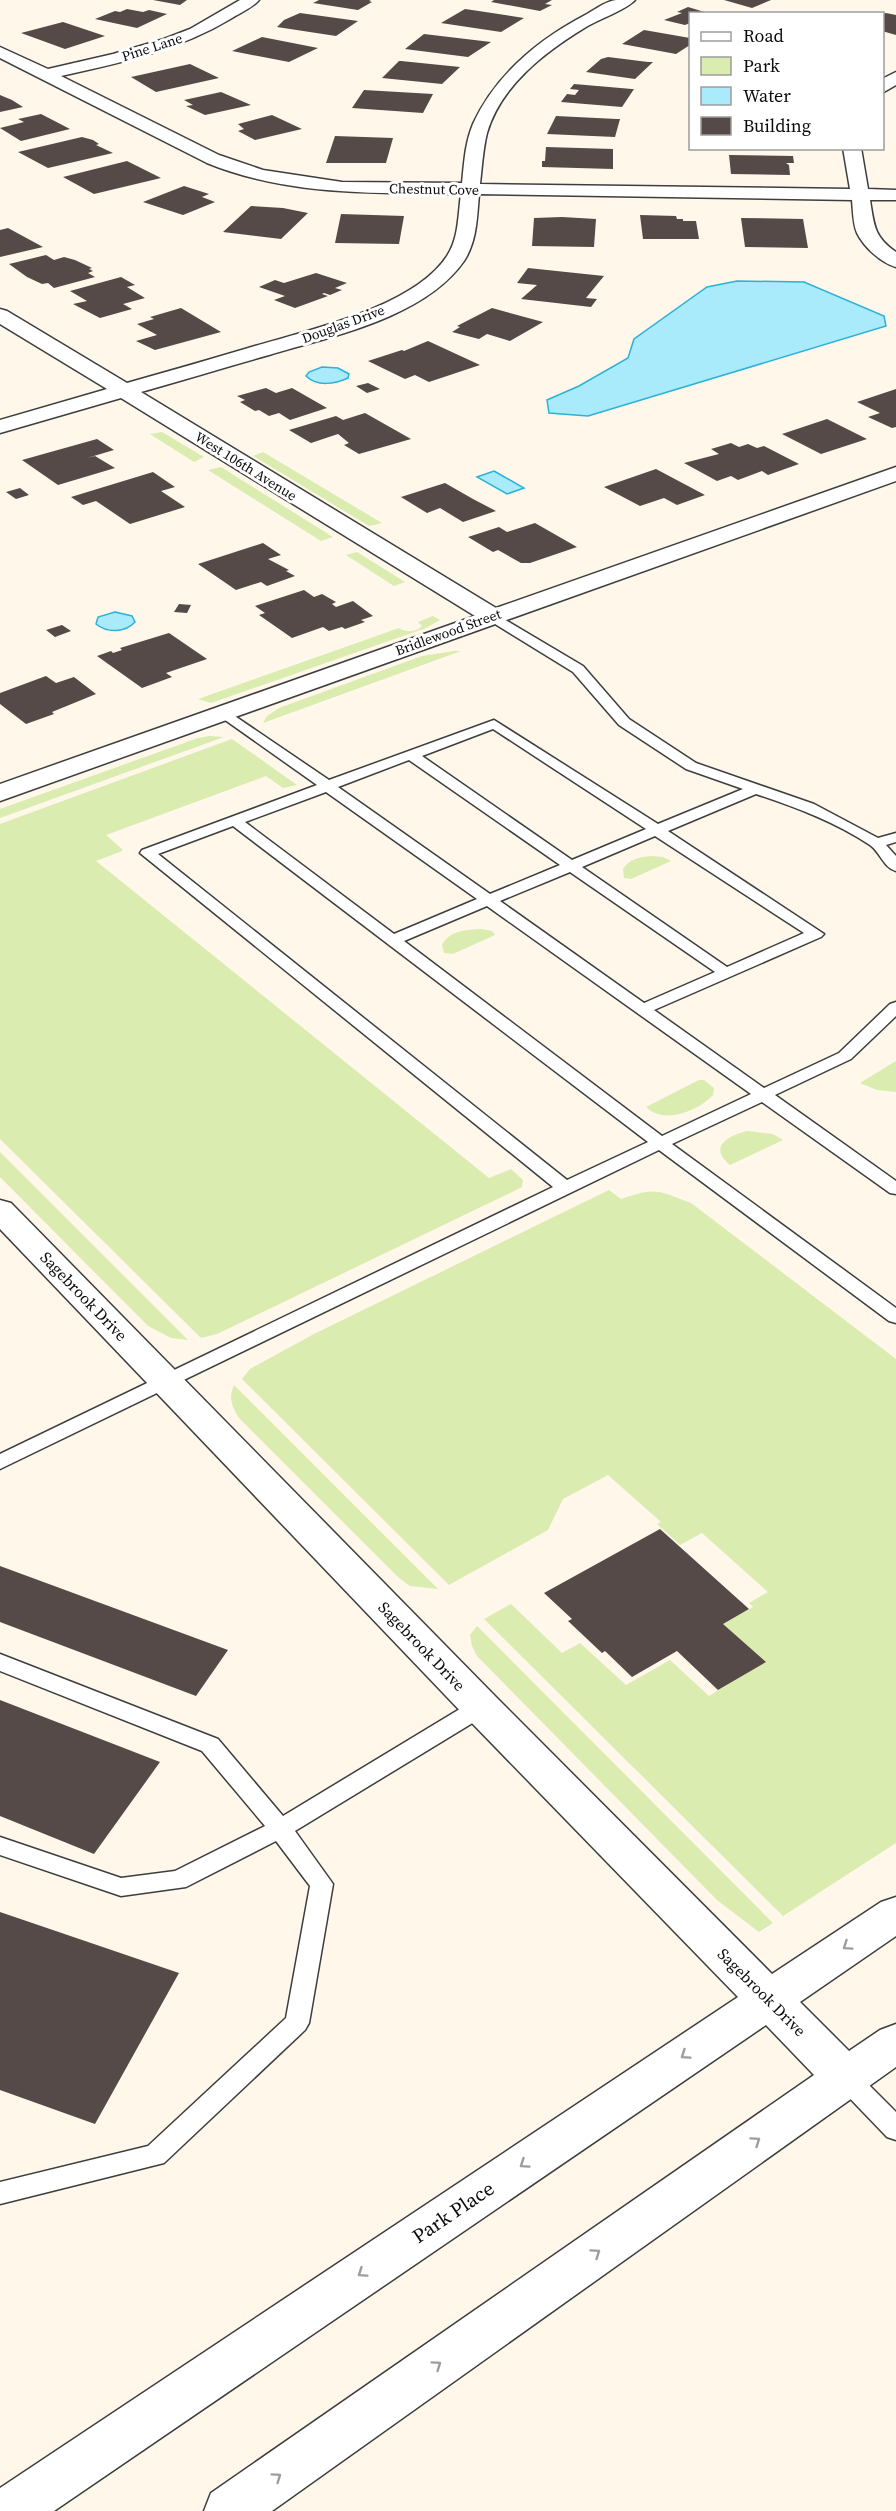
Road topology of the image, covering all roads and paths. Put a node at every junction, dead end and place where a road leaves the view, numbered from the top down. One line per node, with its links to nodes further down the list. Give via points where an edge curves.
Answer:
1 (251, 0): 4 (street, Pine Lane, via 171,42)
2 (627, 0): 6 (street, Douglas Drive, via 553,42 509,80 481,126)
3 (0, 52): 4 (street, Chestnut Cove)
4 (45, 75): 6 (street, Chestnut Cove, via 213,159 256,174 342,187)
5 (852, 150): 7 (street)
6 (471, 189): 7 (street, Chestnut Cove); 11 (street, Douglas Drive, via 459,251 441,275 406,298 346,326)
7 (859, 195): 8 (street, Chestnut Cove); 9 (street, via 866,232 879,249)
8 (896, 195)
9 (896, 261)
10 (0, 315): 11 (street, West 106th Avenue)
11 (124, 391): 12 (street, Douglas Drive); 14 (street, West 106th Avenue)
12 (0, 427)
13 (896, 474): 14 (street, Bridlewood Street)
14 (492, 616): 15 (street, Bridlewood Street); 18 (lane, via 579,669 624,722 691,766)
15 (223, 712): 17 (lane); 19 (street, Bridlewood Street)
16 (411, 755): 17 (lane); 21 (lane, via 494,724); 24 (lane)
17 (326, 786): 20 (lane); 26 (lane)
18 (755, 789): 21 (lane); 23 (lane, via 809,807)
19 (0, 793)
20 (235, 820): 27 (lane); 33 (lane, via 147,853)
21 (657, 830): 24 (lane); 28 (lane, via 816,934)
22 (896, 837): 23 (lane)
23 (877, 843): 25 (lane)
24 (572, 866): 26 (lane); 28 (lane)
25 (896, 866)
26 (487, 901): 27 (lane); 30 (lane)
27 (393, 940): 32 (lane)
28 (726, 973): 30 (lane)
29 (896, 1007): 31 (lane, via 845,1056)
30 (640, 1010): 31 (lane)
31 (763, 1096): 32 (lane); 34 (lane)
32 (660, 1143): 33 (lane); 36 (lane)
33 (565, 1188): 37 (lane)
34 (896, 1189)
35 (5, 1223): 37 (street, Sagebrook Drive)
36 (896, 1317)
37 (168, 1382): 38 (lane); 40 (street, Sagebrook Drive)
38 (0, 1462)
39 (0, 1662): 41 (lane, via 210,1745)
40 (481, 1707): 41 (lane); 44 (street, Sagebrook Drive)
41 (280, 1829): 42 (lane, via 178,1880 121,1887); 48 (lane, via 322,1884 297,2023 155,2155)
42 (0, 1846)
43 (896, 1914): 44 (street, Park Place, one-way to 44)
44 (769, 1999): 46 (street, Sagebrook Drive); 49 (street, Park Place, one-way to 49)
45 (896, 2043): 46 (street)
46 (846, 2078): 47 (lane); 50 (street, one-way to 46)
47 (896, 2128)
48 (0, 2193)
49 (10, 2511)
50 (229, 2511)

